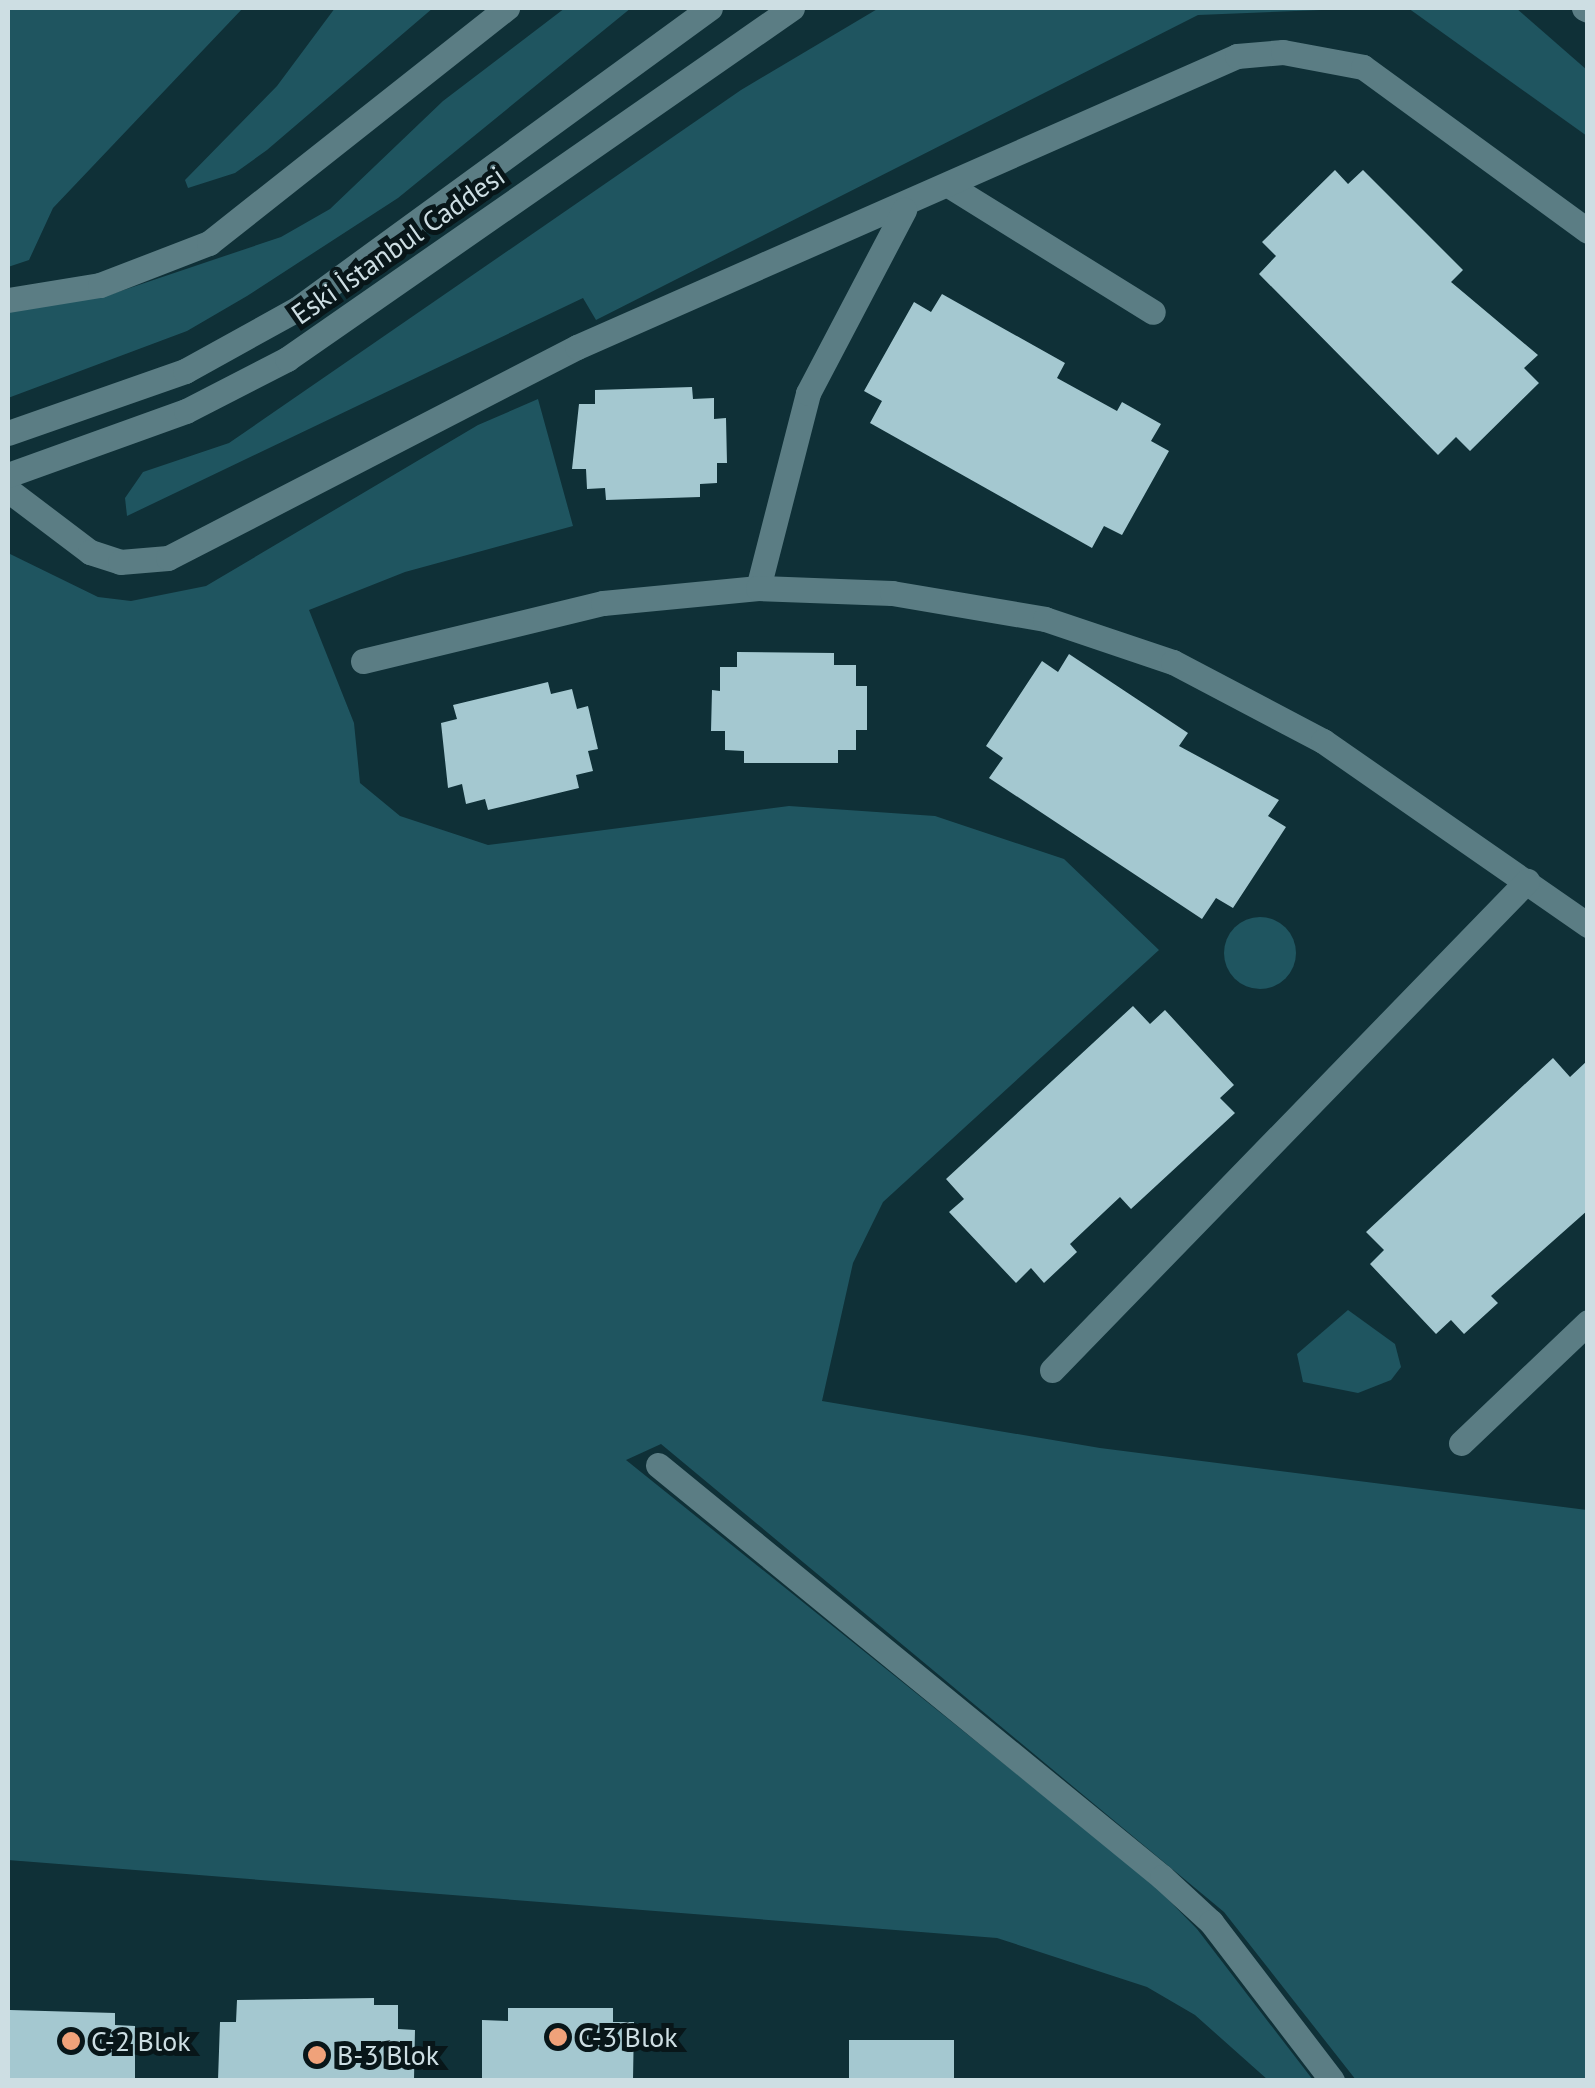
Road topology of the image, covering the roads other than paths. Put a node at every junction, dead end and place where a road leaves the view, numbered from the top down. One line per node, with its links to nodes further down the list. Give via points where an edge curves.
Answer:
1 (507, 8): 8 (main road, via 209,243 100,285)
2 (710, 8): 10 (main road, Eski İstanbul Caddesi, via 298,310 184,371)
3 (792, 8): 4 (main road, Eski İstanbul Caddesi)
4 (754, 17): 11 (main road, Eski İstanbul Caddesi, via 287,359 186,411)
5 (953, 188): 6 (main road); 7 (main road, via 1218,64 1283,52 1362,67); 9 (main road)
6 (904, 210): 12 (main road, via 577,348 168,558 120,562 90,552); 13 (main road, via 808,394)
7 (1588, 231)
8 (8, 300)
9 (1153, 312)
10 (8, 433)
11 (8, 475)
12 (8, 490)
13 (758, 588): 14 (main road, via 603,603); 15 (main road, via 892,593 1045,618 1174,662 1323,741)
14 (364, 661)
15 (1527, 881): 16 (main road); 18 (main road)
16 (1588, 925)
17 (1588, 1322): 19 (main road)
18 (1052, 1370)
19 (1461, 1443)
20 (658, 1466): 21 (main road, via 1162,1877 1211,1922)
21 (1332, 2080)

